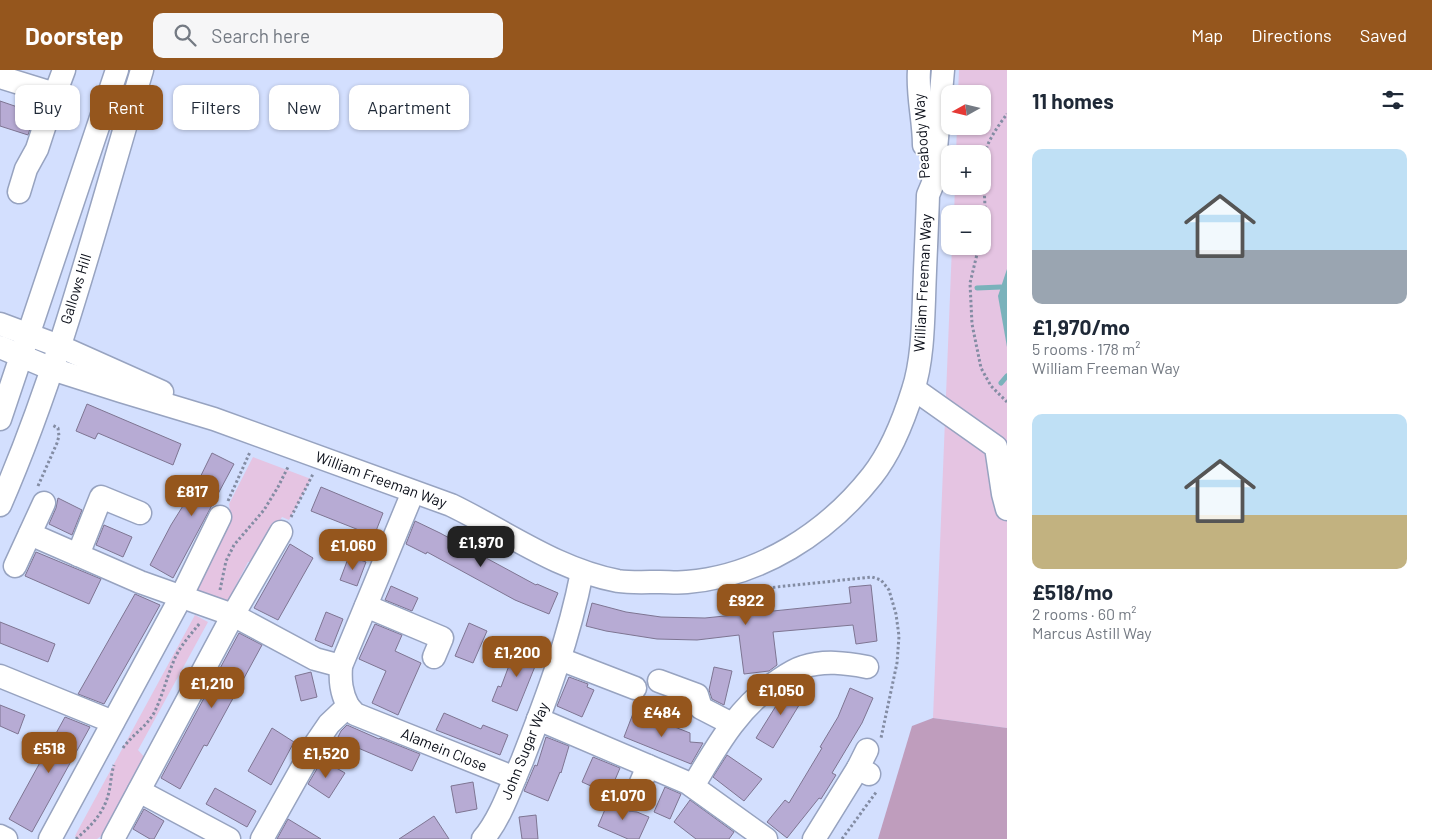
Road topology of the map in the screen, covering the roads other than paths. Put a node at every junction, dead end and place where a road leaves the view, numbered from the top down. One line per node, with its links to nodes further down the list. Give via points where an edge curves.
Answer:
1 (64, 70): 8 (street)
2 (117, 70): 13 (street, Gallows Hill)
3 (142, 70): 14 (street, Gallows Hill)
4 (920, 70): 11 (street, Peabody Way, via 923,181)
5 (943, 70): 11 (street, Peabody Way, via 933,183)
6 (0, 77): 7 (street)
7 (26, 85)
8 (58, 85)
9 (44, 130): 10 (street)
10 (19, 192)
11 (928, 196): 18 (street, William Freeman Way, via 922,339)
12 (0, 324): 13 (street)
13 (30, 334): 14 (street); 16 (street, Gallows Hill)
14 (59, 346): 17 (street, Gallows Hill); 20 (street, via 130,376)
15 (0, 347): 16 (street)
16 (22, 356): 17 (street); 19 (street, Gallows Hill)
17 (52, 369): 20 (street); 23 (street, Gallows Hill)
18 (914, 389): 24 (street, via 996,447); 31 (street, William Freeman Way, via 894,438 872,476 810,535 770,560 727,575 686,582 620,581)
19 (0, 419)
20 (214, 419): 21 (street, William Freeman Way)
21 (413, 492): 31 (street, William Freeman Way, via 460,509); 33 (street)
22 (44, 503): 28 (street)
23 (0, 505)
24 (1007, 509)
25 (140, 513): 29 (street, via 101,498)
26 (220, 517): 32 (street)
27 (281, 532): 34 (street)
28 (30, 534): 29 (street); 30 (street)
29 (78, 554): 32 (street)
30 (15, 566)
31 (582, 572): 36 (street, John Sugar Way)
32 (181, 597): 34 (street); 44 (street)
33 (366, 606): 35 (street, via 442,638); 37 (street)
34 (233, 614): 37 (street, via 315,659); 50 (street)
35 (434, 658)
36 (560, 659): 41 (street); 43 (street, John Sugar Way)
37 (342, 666): 42 (street, via 340,680)
38 (867, 667): 45 (street, via 836,662 797,669 758,696)
39 (0, 676): 44 (street)
40 (659, 681): 45 (street, via 697,695 701,708)
41 (635, 688)
42 (348, 706): 48 (street, Alamein Close, via 355,714); 57 (street, via 329,724 316,743)
43 (538, 719): 47 (street); 48 (street, John Sugar Way)
44 (113, 722): 54 (street)
45 (732, 724): 49 (street)
46 (864, 764): 60 (street)
47 (648, 766): 49 (street); 51 (street)
48 (514, 778): 58 (street, John Sugar Way)
49 (693, 786): 59 (street)
50 (139, 791): 55 (street); 56 (street)
51 (634, 799)
52 (0, 836): 53 (street)
53 (6, 839)
54 (50, 839)
55 (113, 839)
56 (229, 839)
57 (262, 839)
58 (485, 839)
59 (766, 839)
60 (814, 839)

